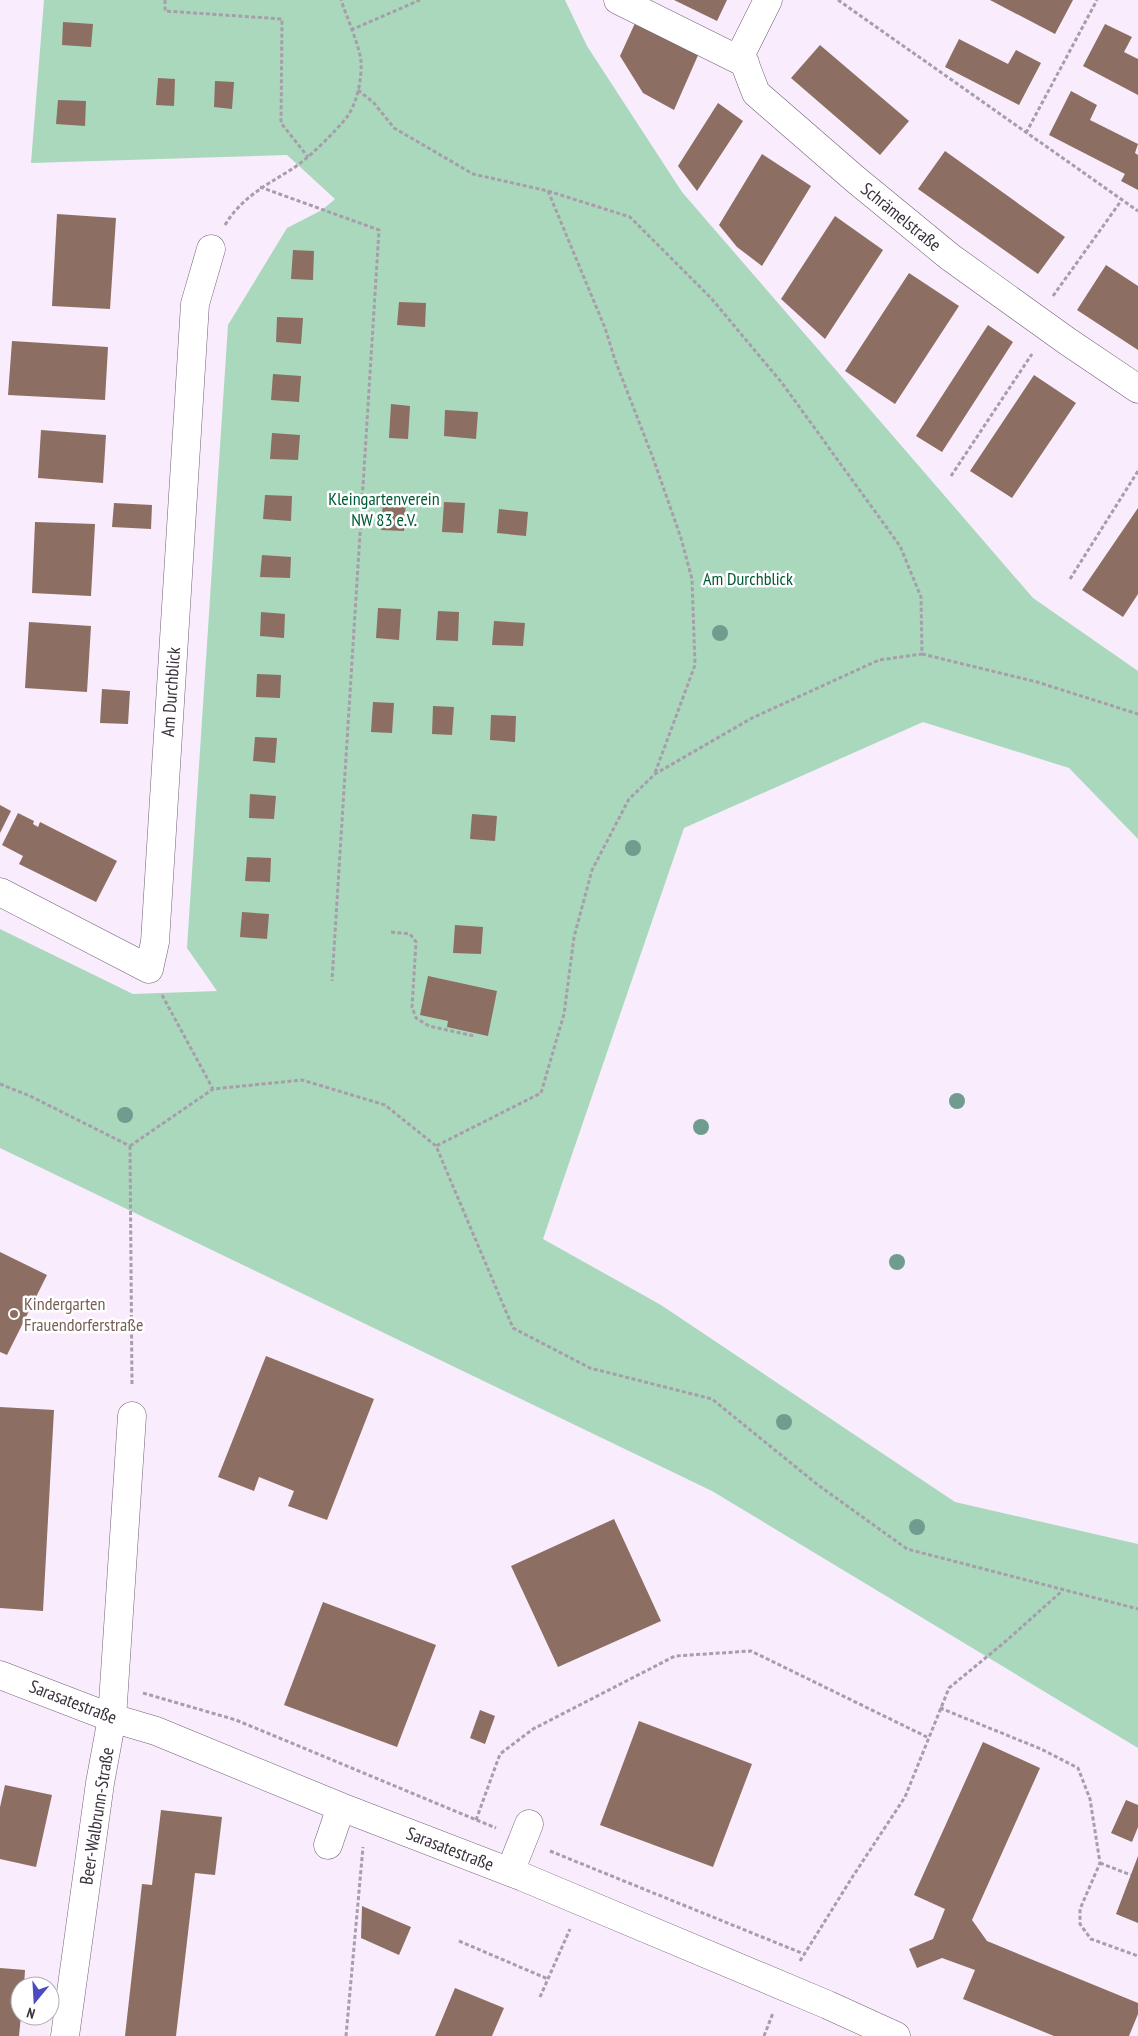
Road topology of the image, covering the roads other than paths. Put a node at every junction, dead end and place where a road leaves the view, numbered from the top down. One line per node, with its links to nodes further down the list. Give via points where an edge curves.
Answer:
1 (618, 0): 3 (street)
2 (768, 0): 3 (street, Schrämelstraße, via 741,54)
3 (745, 63): 5 (street, Schrämelstraße, via 756,93 855,179 950,257)
4 (211, 249): 6 (street, Am Durchblick, via 195,304 155,942 149,969)
5 (1138, 389)
6 (0, 892)
7 (132, 1416): 9 (street, Beer-Walbrunn-Straße)
8 (0, 1675): 9 (street, Sarasatestraße)
9 (112, 1718): 10 (street, Sarasatestraße, via 156,1732); 14 (street, Beer-Walbrunn-Straße)
10 (341, 1807): 12 (street); 13 (street, Sarasatestraße)
11 (526, 1832): 13 (street)
12 (328, 1845)
13 (510, 1872): 15 (street, Sarasatestraße)
14 (65, 2036)
15 (896, 2036)

